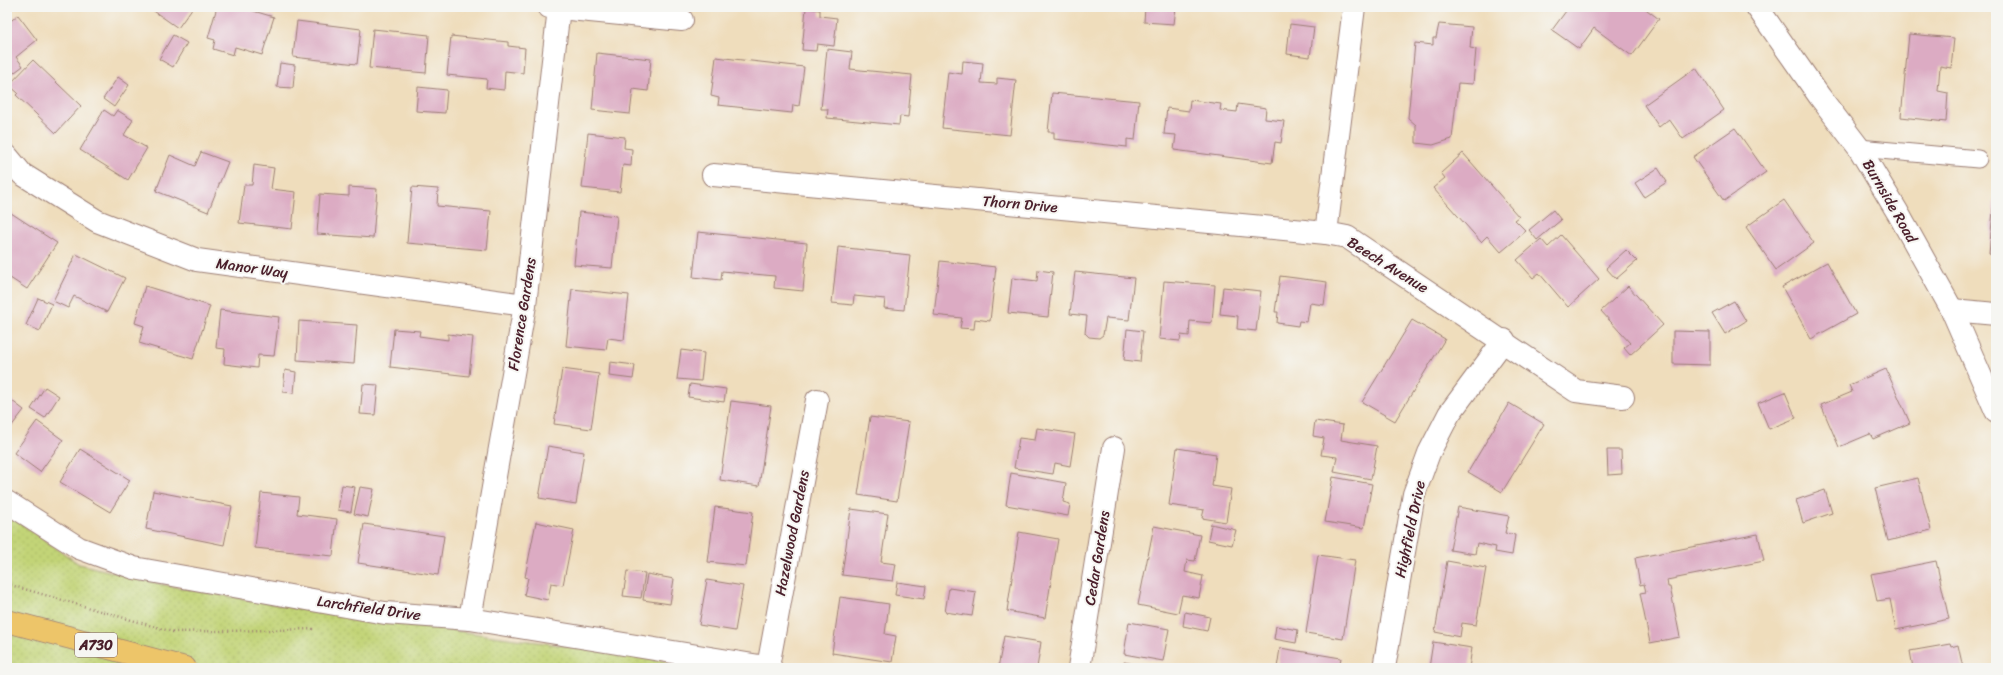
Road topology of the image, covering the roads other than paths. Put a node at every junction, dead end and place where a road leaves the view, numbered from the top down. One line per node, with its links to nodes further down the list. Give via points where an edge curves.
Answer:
1 (554, 7): 4 (street); 10 (street, Florence Gardens)
2 (1354, 7): 9 (street)
3 (1757, 7): 5 (street, Burnside Road)
4 (682, 20)
5 (1859, 148): 7 (lane); 11 (street, Burnside Road)
6 (7, 156): 10 (street, Manor Way, via 22,174 97,221 196,260)
7 (1978, 159)
8 (713, 175): 9 (street, Thorn Drive)
9 (1326, 234): 13 (street, Beech Avenue, via 1348,237)
10 (525, 305): 19 (street, Florence Gardens)
11 (1952, 310): 12 (street); 16 (street, Burnside Road)
12 (1996, 314)
13 (1504, 340): 14 (street, Beech Avenue, via 1576,390); 24 (street, Highfield Drive, via 1449,414 1421,474 1414,494)
14 (1623, 397)
15 (817, 400): 21 (street, Hazelwood Gardens)
16 (1996, 411)
17 (1114, 448): 23 (street, Cedar Gardens)
18 (7, 502): 19 (street, Larchfield Drive, via 79,548 134,568 386,613)
19 (470, 619): 21 (street, Larchfield Drive)
20 (7, 621): 22 (main road, A730)
21 (769, 667)
22 (185, 668)
23 (1079, 668)
24 (1384, 668)

